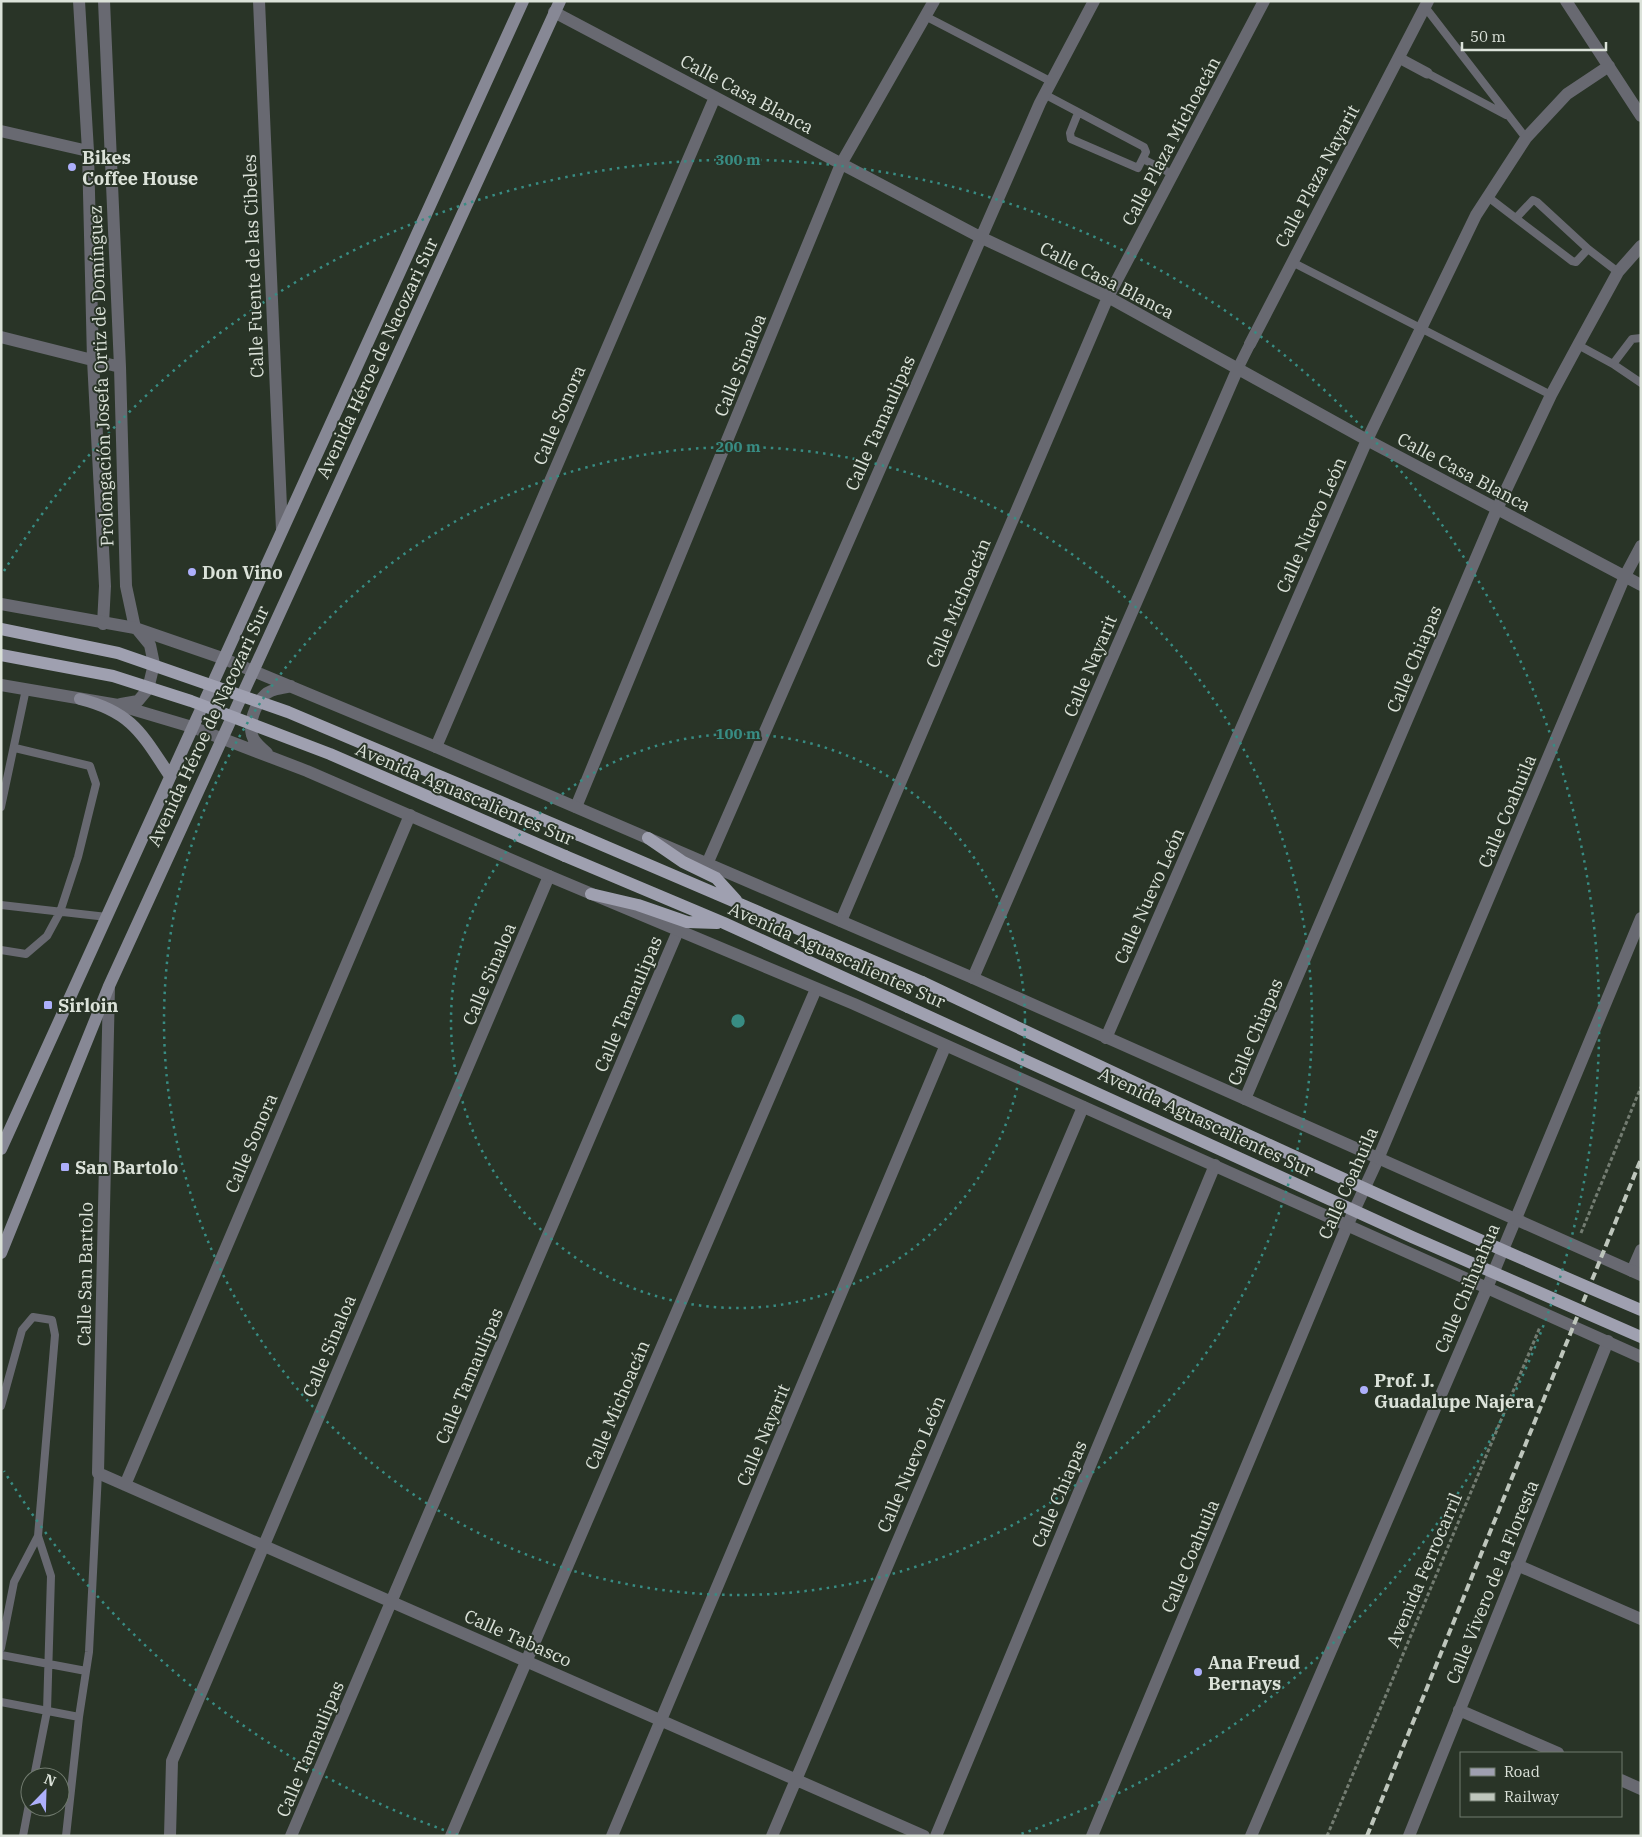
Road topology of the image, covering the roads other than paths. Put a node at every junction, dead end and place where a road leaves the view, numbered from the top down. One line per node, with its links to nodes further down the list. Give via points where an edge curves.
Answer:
1 (79, 1): 23 (street, Prolongación Josefa Ortiz de Domínguez)
2 (104, 1): 42 (street, Prolongación Josefa Ortiz de Domínguez)
3 (259, 1): 48 (street, Calle Fuente de las Cibeles)
4 (523, 1): 48 (main road, Avenida Héroe de Nacozari Sur)
5 (934, 1): 11 (street, Calle Sinaloa)
6 (1094, 1): 15 (street, Calle Tamaulipas)
7 (1264, 1): 26 (street, Calle Plaza Michoacán)
8 (1566, 1): 13 (street)
9 (1427, 4): 12 (street, Calle Plaza Nayarit); 20 (lane)
10 (554, 5): 17 (street, Calle Casa Blanca); 58 (main road, Avenida Héroe de Nacozari Sur)
11 (925, 16): 15 (lane); 25 (street, Calle Sinaloa)
12 (1399, 58): 14 (street); 32 (street, Calle Plaza Nayarit)
13 (1609, 66): 19 (street); 22 (street, Calle Nuevo León, via 1567,94)
14 (1427, 73): 20 (lane)
15 (1050, 81): 16 (street, Calle Tamaulipas)
16 (1044, 94): 18 (lane); 29 (street, Calle Tamaulipas)
17 (715, 97): 25 (street, Calle Casa Blanca); 66 (street, Calle Sonora)
18 (1078, 114): 24 (lane, via 1144,147); 24 (lane, via 1070,133 1072,139 1135,168)
19 (1641, 116)
20 (1510, 117): 22 (lane)
21 (1, 130): 23 (street)
22 (1526, 138): 27 (street, Calle Nuevo León)
23 (88, 151): 40 (street, Prolongación Josefa Ortiz de Domínguez)
24 (1143, 159): 26 (lane)
25 (841, 164): 29 (street, Calle Casa Blanca); 70 (street, Calle Sinaloa)
26 (1174, 175): 34 (street, Calle Plaza Michoacán)
27 (1488, 197): 28 (lane); 35 (street, Calle Nuevo León, via 1476,215)
28 (1516, 218): 31 (lane, via 1572,261 1580,260); 31 (lane, via 1533,200)
29 (980, 237): 34 (street, Calle Casa Blanca); 74 (street, Calle Tamaulipas)
30 (1641, 246): 33 (street, Calle Chiapas)
31 (1588, 248): 33 (lane)
32 (1292, 262): 35 (lane); 38 (street, Calle Plaza Nayarit)
33 (1618, 272): 39 (street, Calle Chiapas)
34 (1108, 297): 43 (street, Calle Casa Blanca); 82 (street, Calle Michoacán)
35 (1422, 329): 45 (lane); 46 (street, Calle Nuevo León)
36 (1, 337): 40 (street)
37 (1641, 338): 41 (lane, via 1632,339)
38 (1250, 344): 43 (street, Calle Plaza Nayarit)
39 (1578, 345): 41 (lane); 45 (street, Calle Chiapas)
40 (93, 360): 42 (street); 53 (street, Prolongación Josefa Ortiz de Domínguez, via 106,586)
41 (1613, 364): 44 (lane)
42 (120, 367): 54 (street, Prolongación Josefa Ortiz de Domínguez, via 126,586)
43 (1238, 368): 46 (street, Calle Casa Blanca); 86 (street, Calle Nayarit)
44 (1641, 384)
45 (1551, 395): 47 (street, Calle Chiapas)
46 (1367, 440): 47 (street, Calle Casa Blanca); 89 (street, Calle Nuevo León)
47 (1496, 509): 50 (street, Calle Casa Blanca); 91 (street, Calle Chiapas)
48 (282, 530): 57 (main road, Avenida Héroe de Nacozari Sur)
49 (1641, 546): 50 (street, Calle Coahuila)
50 (1625, 576): 51 (street, Calle Casa Blanca); 94 (street, Calle Coahuila)
51 (1641, 584)
52 (1, 604): 53 (street, Avenida Aguascalientes Sur)
53 (103, 624): 54 (street, Avenida Aguascalientes Sur)
54 (136, 628): 57 (street, Avenida Aguascalientes Sur); 63 (street, via 150,645 154,664 148,689 138,701)
55 (1, 629): 77 (main road, Avenida Aguascalientes Sur, bridge, via 118,653 288,712)
56 (1, 655): 83 (main road, Avenida Aguascalientes Sur, bridge, via 113,676 192,701 330,754)
57 (222, 658): 58 (street, Avenida Aguascalientes Sur); 64 (main road, Avenida Héroe de Nacozari Sur)
58 (253, 671): 60 (street, Avenida Aguascalientes Sur); 65 (main road, Avenida Héroe de Nacozari Sur)
59 (1, 685): 61 (street, Avenida Aguascalientes Sur)
60 (291, 686): 66 (street, Avenida Aguascalientes Sur); 68 (street, via 266,694 252,720 252,734 257,744)
61 (26, 689): 62 (street, Avenida Aguascalientes Sur); 67 (lane)
62 (80, 698): 63 (street, Avenida Aguascalientes Sur); 69 (main road, via 109,708 134,725 145,736)
63 (118, 705): 64 (street, Avenida Aguascalientes Sur)
64 (192, 727): 65 (street, Avenida Aguascalientes Sur); 69 (main road, Avenida Héroe de Nacozari Sur)
65 (222, 738): 68 (street, Avenida Aguascalientes Sur); 87 (main road, Avenida Héroe de Nacozari Sur)
66 (436, 747): 70 (street, Avenida Aguascalientes Sur)
67 (15, 748): 71 (lane); 79 (lane, via 90,766 96,784)
68 (271, 757): 72 (street, Avenida Aguascalientes Sur)
69 (170, 776): 80 (main road, Avenida Héroe de Nacozari Sur)
70 (576, 807): 73 (street, Avenida Aguascalientes Sur)
71 (1, 808)
72 (410, 816): 75 (street, Avenida Aguascalientes Sur); 108 (street, Calle Sonora)
73 (648, 838): 74 (street, Avenida Aguascalientes Sur); 77 (main road, via 683,862 716,878)
74 (707, 864): 82 (street, Avenida Aguascalientes Sur)
75 (549, 876): 76 (street, Avenida Aguascalientes Sur); 110 (street, Calle Sinaloa)
76 (591, 894): 83 (main road, via 638,905 687,922); 84 (street, Avenida Aguascalientes Sur)
77 (740, 903): 102 (main road, Avenida Aguascalientes Sur, bridge, via 922,982 1309,1162)
78 (1, 905): 79 (lane)
79 (60, 912): 80 (lane); 85 (lane, via 47,936 26,954)
80 (107, 917): 93 (main road, Avenida Héroe de Nacozari Sur)
81 (1641, 918): 96 (street, Calle Chihuahua)
82 (841, 922): 86 (street, Avenida Aguascalientes Sur)
83 (724, 924): 103 (main road, Avenida Aguascalientes Sur, bridge, via 1412,1237)
84 (678, 931): 88 (street, Avenida Aguascalientes Sur); 112 (street, Calle Tamaulipas)
85 (1, 950)
86 (973, 978): 89 (street, Avenida Aguascalientes Sur)
87 (109, 986): 99 (main road, Avenida Héroe de Nacozari Sur); 107 (street, Calle San Bartolo)
88 (816, 989): 90 (street, Avenida Aguascalientes Sur); 116 (street, Calle Michoacán)
89 (1106, 1038): 91 (street, Avenida Aguascalientes Sur)
90 (945, 1047): 92 (street, Avenida Aguascalientes Sur); 123 (street, Calle Nayarit)
91 (1245, 1099): 94 (street, Avenida Aguascalientes Sur)
92 (1083, 1107): 95 (street, Avenida Aguascalientes Sur); 126 (street, Calle Nuevo León)
93 (1, 1148)
94 (1378, 1159): 96 (street, Avenida Aguascalientes Sur); 97 (street, Calle Coahuila)
95 (1215, 1165): 97 (street, Avenida Aguascalientes Sur); 138 (street, Calle Chiapas)
96 (1514, 1221): 100 (street, Avenida Aguascalientes Sur); 101 (street, Calle Chihuahua)
97 (1347, 1226): 101 (street, Avenida Aguascalientes Sur); 139 (street, Calle Coahuila)
98 (1641, 1250): 100 (street)
99 (1, 1253)
100 (1636, 1273)
101 (1487, 1288): 104 (street, Avenida Aguascalientes Sur); 140 (street, Calle Chihuahua)
102 (1641, 1310)
103 (1641, 1336)
104 (1608, 1341): 105 (street, Avenida Aguascalientes Sur); 111 (street, Calle Vivero de la Floresta)
105 (1641, 1357)
106 (1, 1406): 109 (lane, via 22,1330 33,1317 52,1320 56,1335)
107 (98, 1473): 108 (street, Calle Tabasco); 118 (lane)
108 (125, 1485): 110 (street, Calle Tabasco)
109 (38, 1536): 114 (lane, via 14,1582); 117 (lane, via 50,1576)
110 (263, 1546): 112 (street, Calle Tabasco); 132 (street, Calle Sinaloa, via 172,1761)
111 (1517, 1565): 113 (street); 120 (street, Calle Vivero de la Floresta)
112 (391, 1602): 116 (street, Calle Tabasco); 133 (street, Calle Tamaulipas)
113 (1641, 1619)
114 (1, 1648)
115 (1, 1655): 117 (lane)
116 (526, 1661): 123 (street, Calle Tabasco); 134 (street, Calle Michoacán)
117 (48, 1664): 118 (lane); 121 (lane)
118 (86, 1671): 122 (lane)
119 (1, 1702): 121 (lane)
120 (1459, 1710): 124 (street); 141 (street, Calle Vivero de la Floresta)
121 (47, 1711): 122 (lane); 125 (lane)
122 (79, 1717): 131 (lane)
123 (661, 1720): 126 (street, Calle Tabasco); 135 (street, Calle Nayarit)
124 (1556, 1752)
125 (36, 1767)
126 (796, 1780): 136 (street, Calle Nuevo León); 137 (street, Calle Tabasco)
127 (1622, 1780): 128 (street)
128 (1641, 1789)
129 (27, 1817): 130 (lane)
130 (23, 1836)
131 (66, 1836)
132 (170, 1836)
133 (291, 1836)
134 (451, 1836)
135 (612, 1836)
136 (772, 1836)
137 (924, 1836)
138 (936, 1836)
139 (1092, 1836)
140 (1251, 1836)
141 (1409, 1836)

